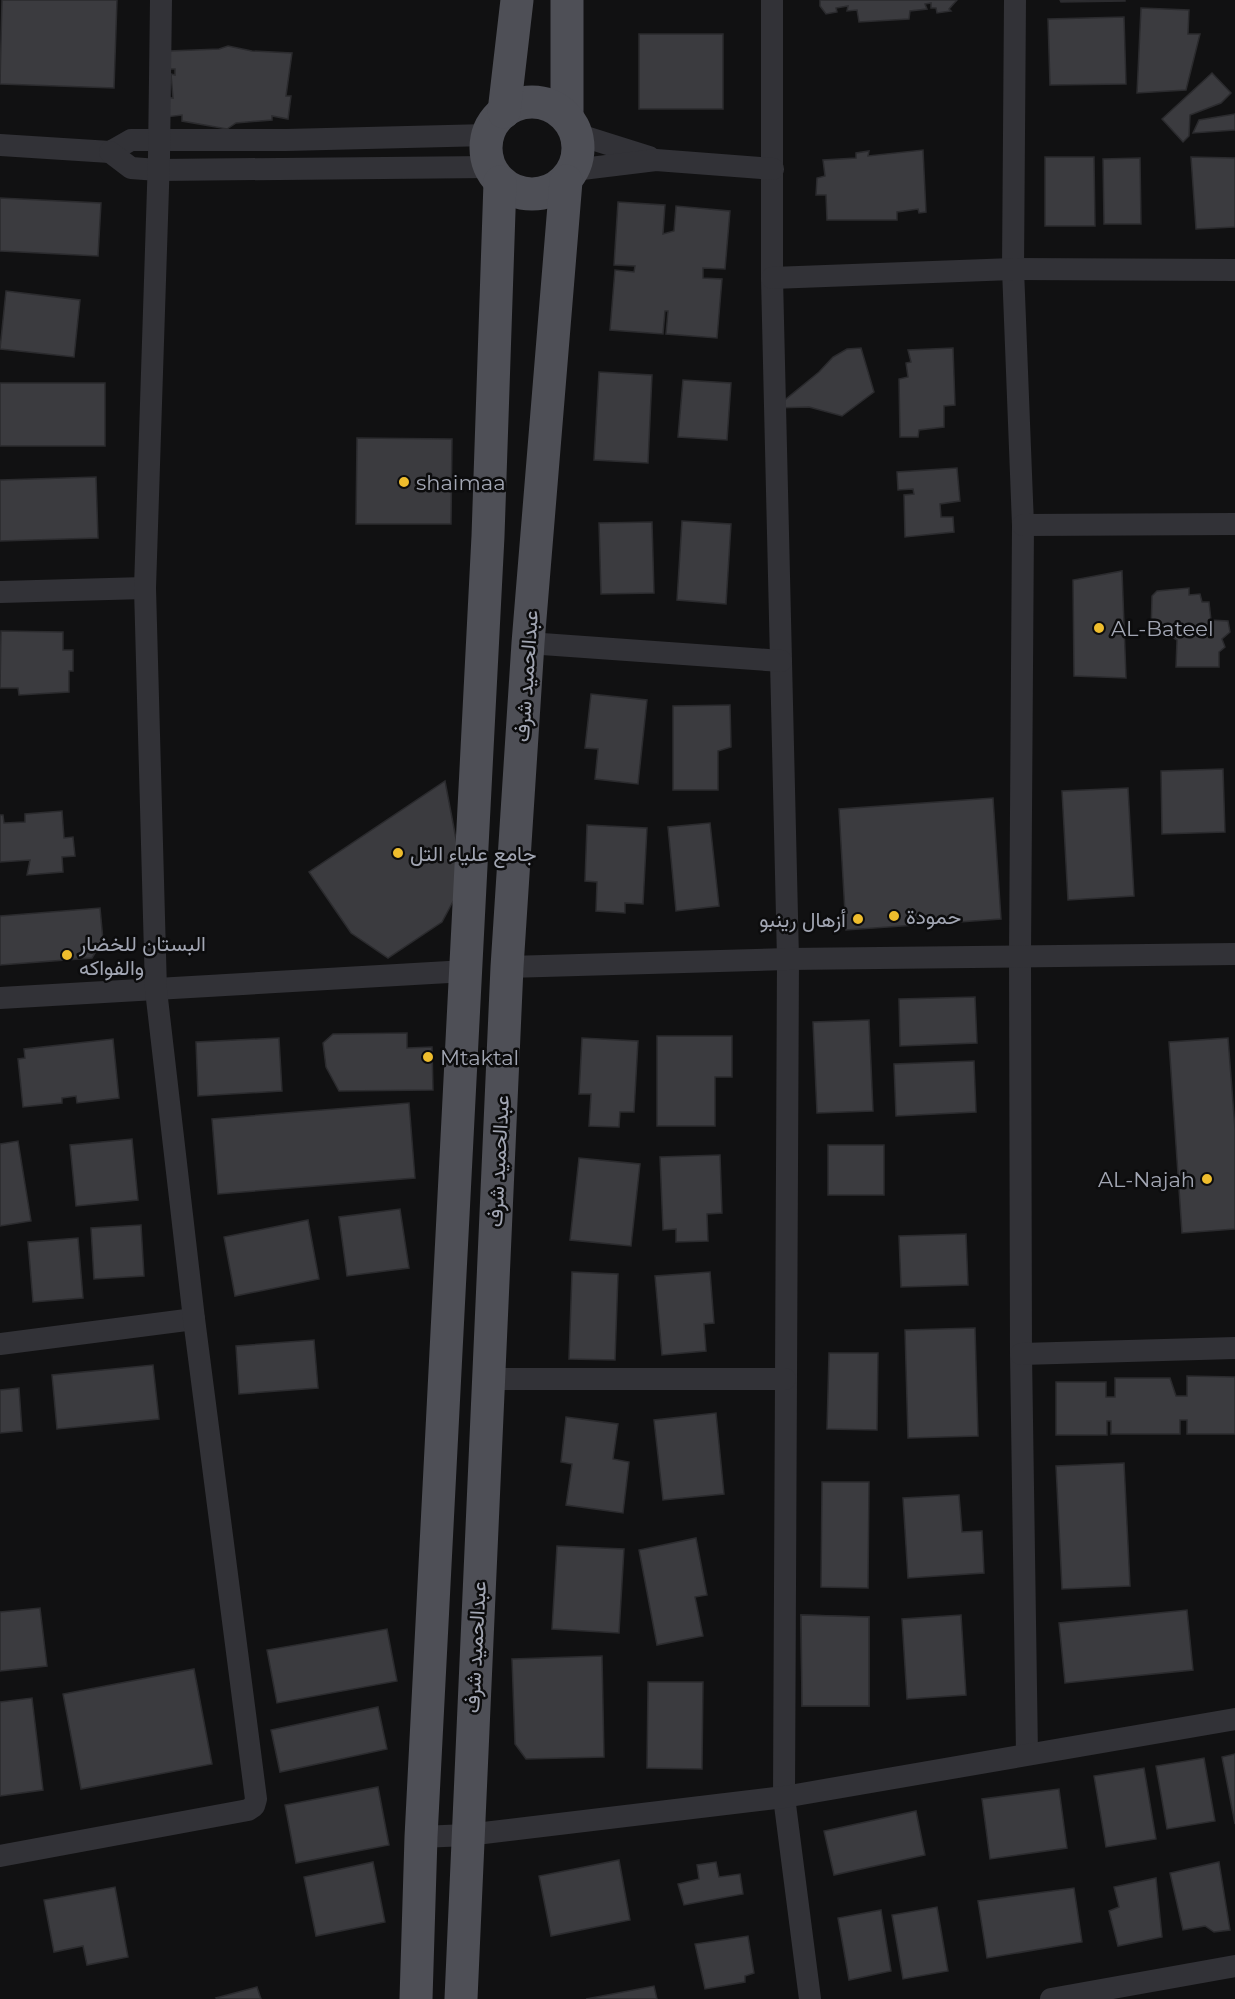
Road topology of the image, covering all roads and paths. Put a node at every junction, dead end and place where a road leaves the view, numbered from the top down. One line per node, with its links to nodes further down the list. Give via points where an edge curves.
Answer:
1 (161, 0): 8 (street)
2 (517, 0): 6 (main road)
3 (567, 0): 7 (main road)
4 (772, 0): 12 (street)
5 (1015, 0): 16 (street)
6 (496, 123): 7 (main road, via 529,102 543,103); 8 (street); 14 (main road, via 485,151)
7 (571, 125): 11 (street); 15 (main road, via 578,152)
8 (159, 140): 10 (street, via 131,140); 13 (street)
9 (0, 146): 10 (street)
10 (110, 152): 13 (street, via 131,168)
11 (656, 160): 12 (street); 15 (street)
12 (773, 169): 18 (street)
13 (158, 170): 14 (street); 21 (street)
14 (494, 174): 15 (main road, via 515,192 533,195 551,191); 29 (main road, عبدالحميد شرف, via 488,536)
15 (570, 175): 23 (main road, عبدالحميد شرف)
16 (1013, 269): 17 (street); 18 (street); 20 (street)
17 (1235, 270)
18 (772, 278): 24 (street)
19 (1235, 524): 20 (street)
20 (1023, 525): 26 (street)
21 (145, 588): 22 (street); 30 (street)
22 (0, 592)
23 (528, 643): 24 (street); 28 (main road, عبدالحميد شرف)
24 (781, 661): 27 (street)
25 (1235, 954): 26 (street)
26 (1020, 956): 27 (street); 35 (street)
27 (788, 959): 28 (street); 37 (street)
28 (507, 967): 36 (main road, عبدالحميد شرف)
29 (466, 971): 30 (street); 42 (main road, عبدالحميد شرف)
30 (156, 990): 31 (street); 32 (street)
31 (0, 998)
32 (194, 1319): 33 (street); 43 (street, via 256,1791 254,1806)
33 (0, 1344)
34 (1235, 1347): 35 (street)
35 (1021, 1354): 39 (street)
36 (487, 1379): 37 (street); 41 (main road, عبدالحميد شرف)
37 (785, 1379): 40 (street)
38 (1235, 1719): 39 (street)
39 (1027, 1754): 40 (street)
40 (784, 1797): 41 (street); 47 (street)
41 (467, 1835): 42 (street); 46 (main road, عبدالحميد شرف)
42 (421, 1837): 45 (main road, عبدالحميد شرف)
43 (0, 1856)
44 (1235, 1966): 48 (street)
45 (416, 1999)
46 (461, 1999)
47 (810, 1999)
48 (1051, 1999)

